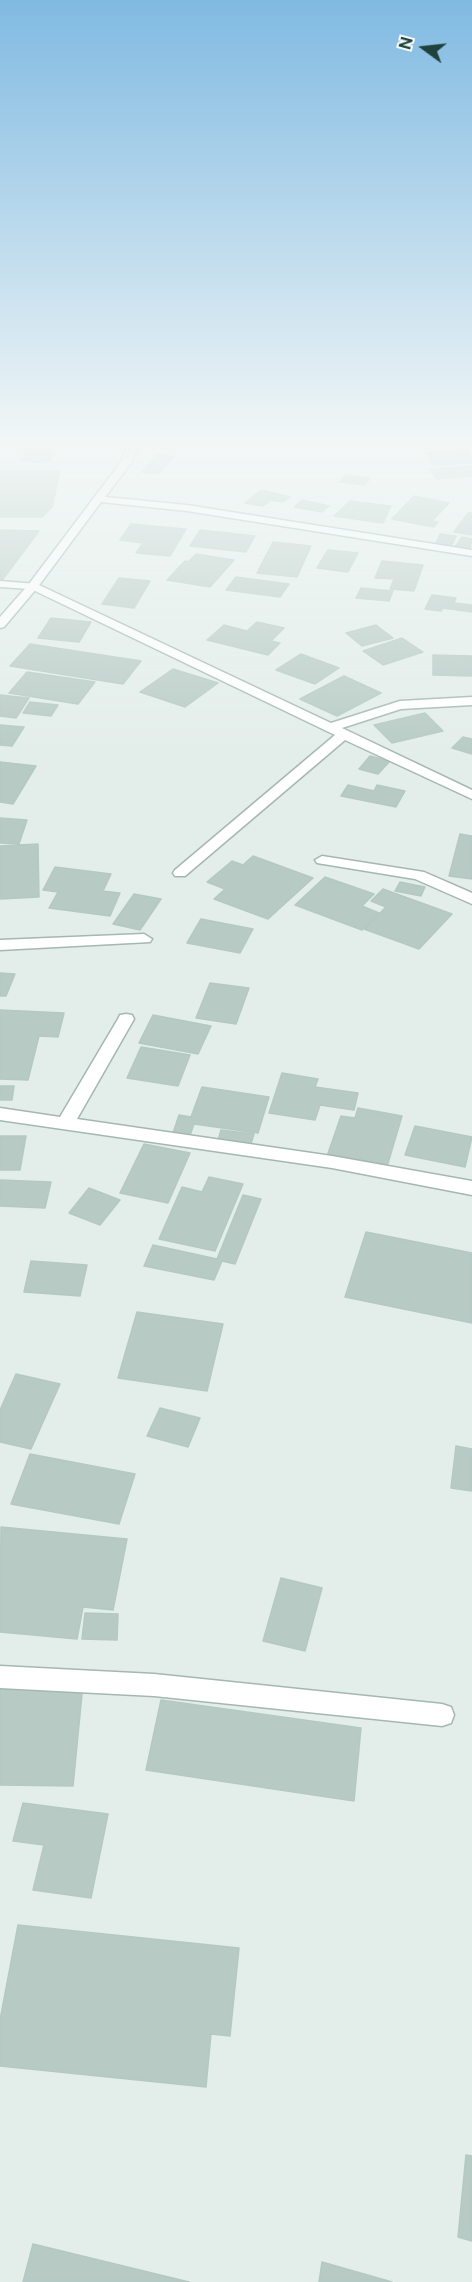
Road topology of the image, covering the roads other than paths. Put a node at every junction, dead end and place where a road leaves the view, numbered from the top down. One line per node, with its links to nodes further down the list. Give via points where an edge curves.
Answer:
1 (59, 551): 3 (street)
2 (0, 584): 3 (street)
3 (33, 586): 4 (street); 6 (street)
4 (0, 624)
5 (472, 701): 6 (street, via 400,705)
6 (329, 728): 7 (street)
7 (344, 734): 8 (street); 10 (street)
8 (472, 795)
9 (322, 860): 11 (street, via 418,875)
10 (180, 873)
11 (472, 899)
12 (144, 939): 13 (street)
13 (0, 945)
14 (126, 1019): 16 (street)
15 (0, 1114): 16 (street)
16 (65, 1124): 17 (street, via 332,1162)
17 (472, 1188)
18 (0, 1677): 19 (street, via 154,1685)
19 (442, 1715)

